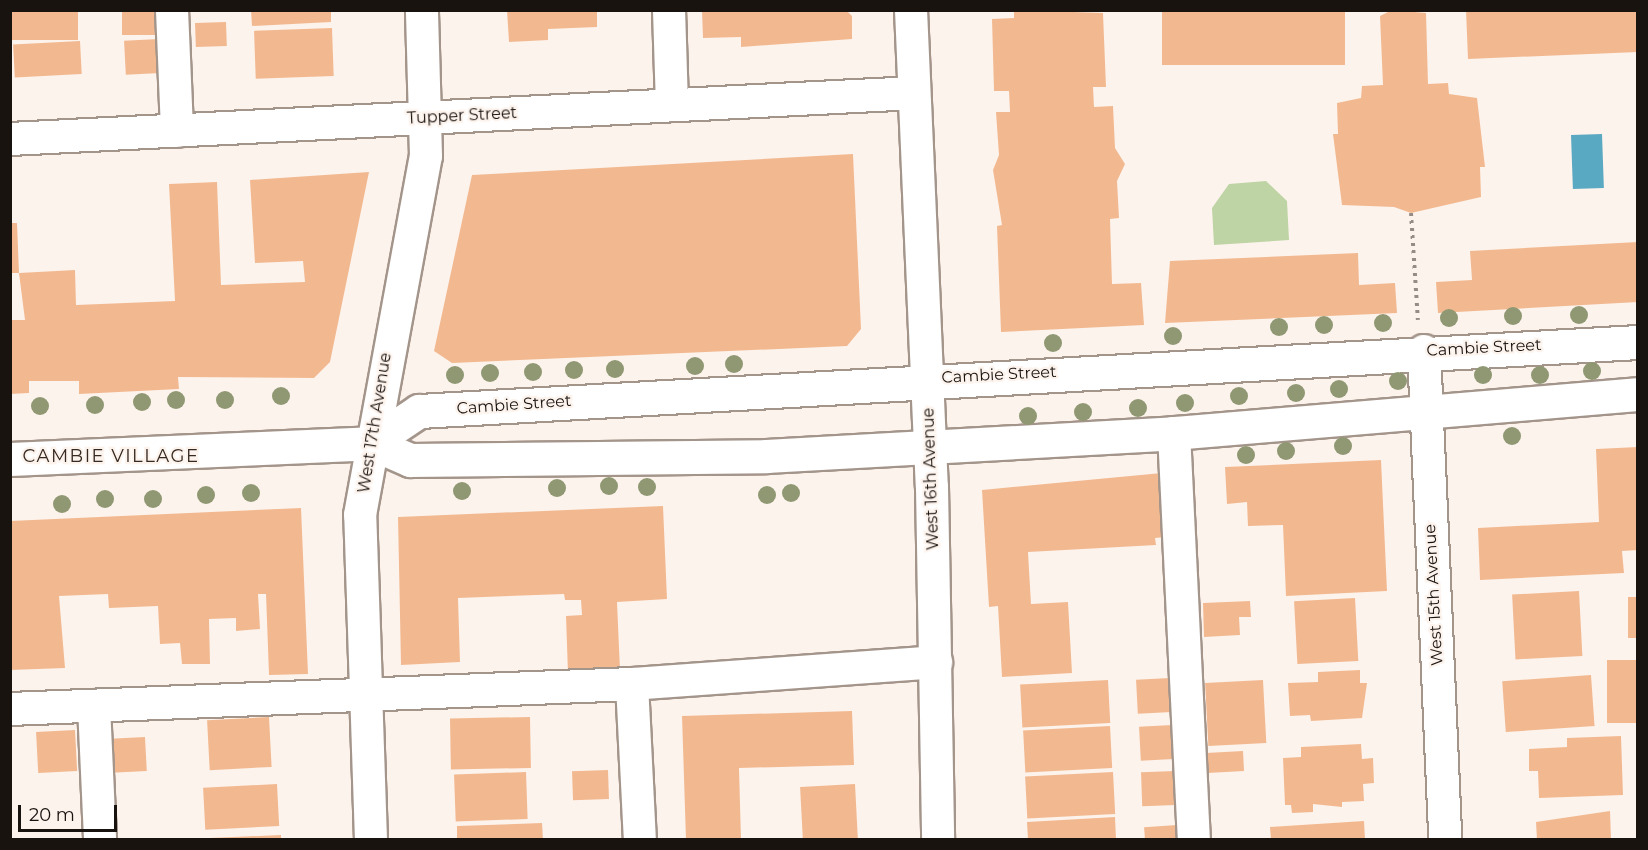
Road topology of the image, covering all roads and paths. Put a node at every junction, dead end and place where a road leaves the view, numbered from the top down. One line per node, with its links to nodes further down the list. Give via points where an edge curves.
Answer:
1 (172, 10): 8 (street)
2 (422, 10): 7 (street, West 17th Avenue)
3 (669, 10): 6 (street)
4 (910, 10): 5 (street, West 16th Avenue)
5 (914, 93): 6 (street, Tupper Street); 13 (street, West 16th Avenue)
6 (672, 105): 7 (street, Tupper Street)
7 (425, 118): 8 (street, Tupper Street); 17 (street, West 17th Avenue, via 426,156)
8 (177, 131): 9 (street, Tupper Street)
9 (10, 139)
10 (1411, 213): 11 (path)
11 (1421, 337): 12 (main road, Cambie Street); 13 (main road, Cambie Street); 15 (street, West 15th Avenue)
12 (1638, 342)
13 (927, 379): 17 (main road, Cambie Street, via 419,411); 18 (street, West 16th Avenue)
14 (1638, 394): 15 (main road)
15 (1425, 410): 16 (main road); 30 (street, West 15th Avenue)
16 (1174, 433): 18 (main road); 29 (street)
17 (370, 443): 18 (main road, via 410,460 634,461); 19 (main road); 22 (street, West 17th Avenue, via 360,515)
18 (931, 448): 20 (street, West 16th Avenue)
19 (10, 459)
20 (936, 662): 21 (street); 28 (street, West 16th Avenue)
21 (632, 684): 22 (street); 27 (street)
22 (367, 692): 23 (street); 26 (street, West 17th Avenue)
23 (94, 706): 24 (street); 25 (street)
24 (10, 709)
25 (100, 840)
26 (371, 840)
27 (640, 840)
28 (938, 840)
29 (1194, 840)
30 (1445, 840)

